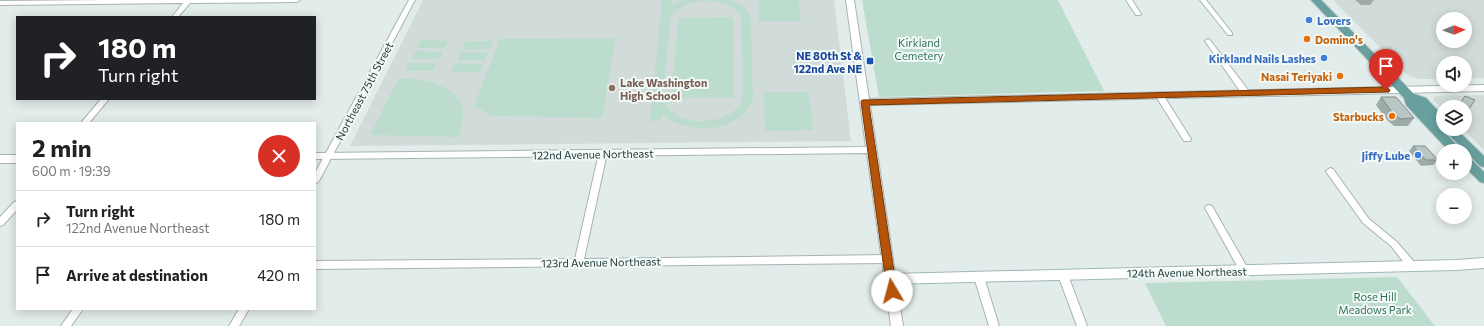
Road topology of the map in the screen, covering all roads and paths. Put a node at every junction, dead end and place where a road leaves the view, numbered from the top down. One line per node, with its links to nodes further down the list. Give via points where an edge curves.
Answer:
1 (297, 0): 7 (street)
2 (412, 0): 27 (street, Northeast 75th Street)
3 (850, 0): 18 (street)
4 (1129, 0): 9 (street)
5 (1203, 0): 11 (street)
6 (1316, 0): 15 (main road)
7 (188, 1): 8 (street); 10 (street)
8 (0, 3)
9 (1138, 14)
10 (176, 16)
11 (1230, 34)
12 (1208, 41): 14 (street)
13 (1484, 88): 15 (street)
14 (1245, 92): 15 (street); 16 (street)
15 (1407, 93): 19 (main road, via 1422,101); 23 (main road, via 1410,102)
16 (1159, 95): 18 (street); 22 (street)
17 (104, 100): 20 (street)
18 (865, 102): 24 (street)
19 (1436, 116)
20 (86, 122)
21 (1456, 136): 30 (main road)
22 (1187, 139)
23 (1449, 144)
24 (871, 150): 25 (street, 122nd Avenue Northeast); 38 (street)
25 (603, 154): 27 (street, 122nd Avenue Northeast); 39 (street)
26 (316, 156): 27 (street, 122nd Avenue Northeast)
27 (329, 156): 33 (street, Northeast 75th Street)
28 (16, 159): 29 (street)
29 (0, 160)
30 (1484, 163)
31 (1472, 167): 34 (main road)
32 (1330, 171): 42 (street, via 1366,221 1394,244)
33 (316, 179)
34 (1484, 179)
35 (16, 205): 37 (street)
36 (1209, 208): 43 (street)
37 (0, 223)
38 (888, 260): 39 (street, 123rd Avenue Northeast); 46 (street)
39 (579, 263): 41 (street, 123rd Avenue Northeast)
40 (1484, 263): 42 (main road, 124th Avenue Northeast)
41 (316, 265)
42 (1412, 266): 43 (main road, 124th Avenue Northeast)
43 (1244, 270): 44 (main road, 124th Avenue Northeast)
44 (1063, 274): 45 (main road, 124th Avenue Northeast); 53 (street)
45 (979, 277): 46 (main road, 124th Avenue Northeast); 52 (street)
46 (890, 279): 51 (street)
47 (77, 310): 49 (street)
48 (243, 310): 50 (street)
49 (66, 326)
50 (234, 326)
51 (897, 326)
52 (994, 326)
53 (1082, 326)

